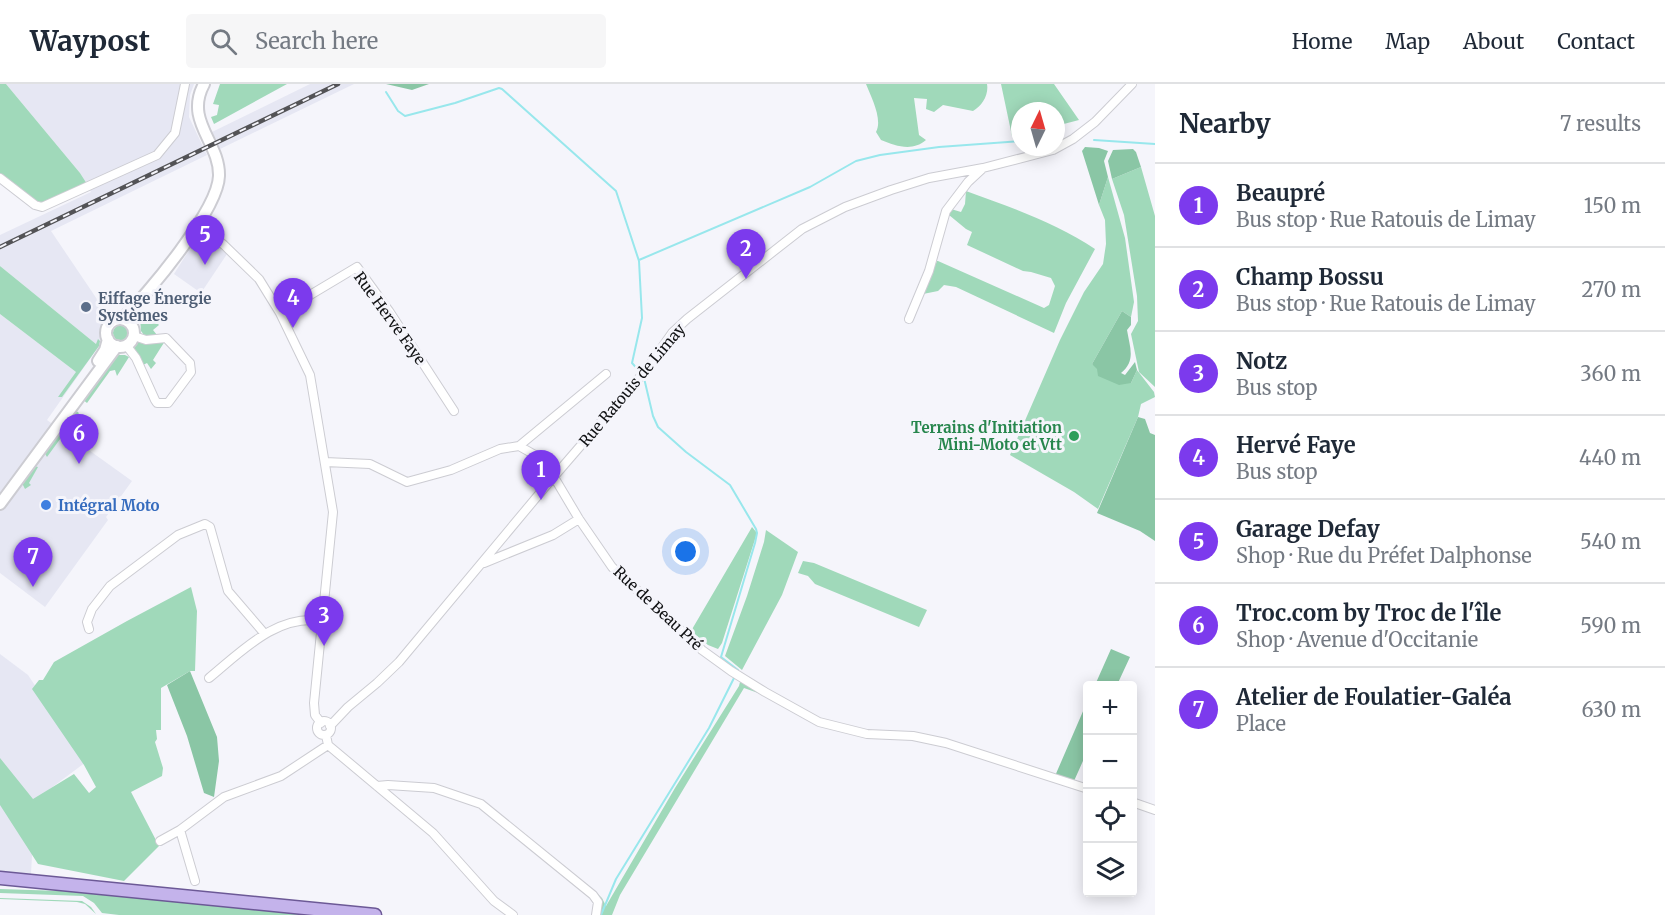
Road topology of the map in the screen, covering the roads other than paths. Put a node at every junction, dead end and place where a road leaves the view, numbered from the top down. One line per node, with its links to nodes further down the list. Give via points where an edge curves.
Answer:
1 (185, 84): 5 (street, via 175,133 157,154 42,207 35,206)
2 (204, 84): 6 (main road, via 198,106 199,122 219,174 216,192)
3 (1132, 84): 4 (street, Rue Ratouis de Limay, via 1095,122 1063,145)
4 (983, 168): 10 (street, via 946,211 929,271); 17 (street, Rue Ratouis de Limay, via 891,190 802,229 672,333 646,370)
5 (0, 178)
6 (198, 224): 7 (main road); 8 (street, via 259,279)
7 (148, 292): 9 (main road); 11 (main road)
8 (280, 313): 14 (street, Rue Hervé Faye, via 357,267); 16 (street, via 310,375)
9 (122, 319): 11 (main road); 12 (main road, via 116,319 106,332)
10 (909, 319)
11 (133, 331): 12 (main road); 12 (street, via 146,339 166,338 190,363 191,372 168,403 157,403 136,358)
12 (117, 344): 18 (main road, via 101,357); 19 (main road)
13 (606, 374): 15 (street)
14 (454, 411)
15 (519, 446): 16 (street, via 407,482 370,464); 17 (street, Rue de Beau Pré, via 535,455)
16 (325, 462): 22 (street, via 333,512)
17 (554, 477): 20 (street, Rue de Beau Pré); 21 (street, Rue Ratouis de Limay)
18 (0, 494)
19 (0, 504)
20 (579, 519): 21 (street, via 553,535); 31 (street, Rue de Beau Pré, via 612,567 702,650 801,713 819,722 867,734 913,736 946,743)
21 (482, 563): 27 (street, Rue Ratouis de Limay, via 399,662)
22 (323, 621): 24 (street, via 291,623); 26 (street, via 314,703 315,715)
23 (89, 629): 24 (street, via 88,616 100,597 182,532 202,524 209,525 228,591)
24 (264, 633): 25 (street)
25 (209, 678)
26 (321, 723): 27 (street); 28 (street, via 318,730)
27 (330, 726): 28 (street)
28 (326, 735): 29 (street)
29 (328, 745): 30 (street); 34 (street, via 281,776 224,797)
30 (377, 786): 39 (street, via 433,833 494,901); 40 (street, via 434,788 481,804 593,896 598,902)
31 (1083, 787)
32 (1137, 804): 33 (street)
33 (1155, 810)
34 (180, 830): 35 (street); 37 (street)
35 (160, 841)
36 (0, 880): 38 (main road)
37 (195, 881)
38 (375, 915)
39 (513, 915)
40 (596, 915)

